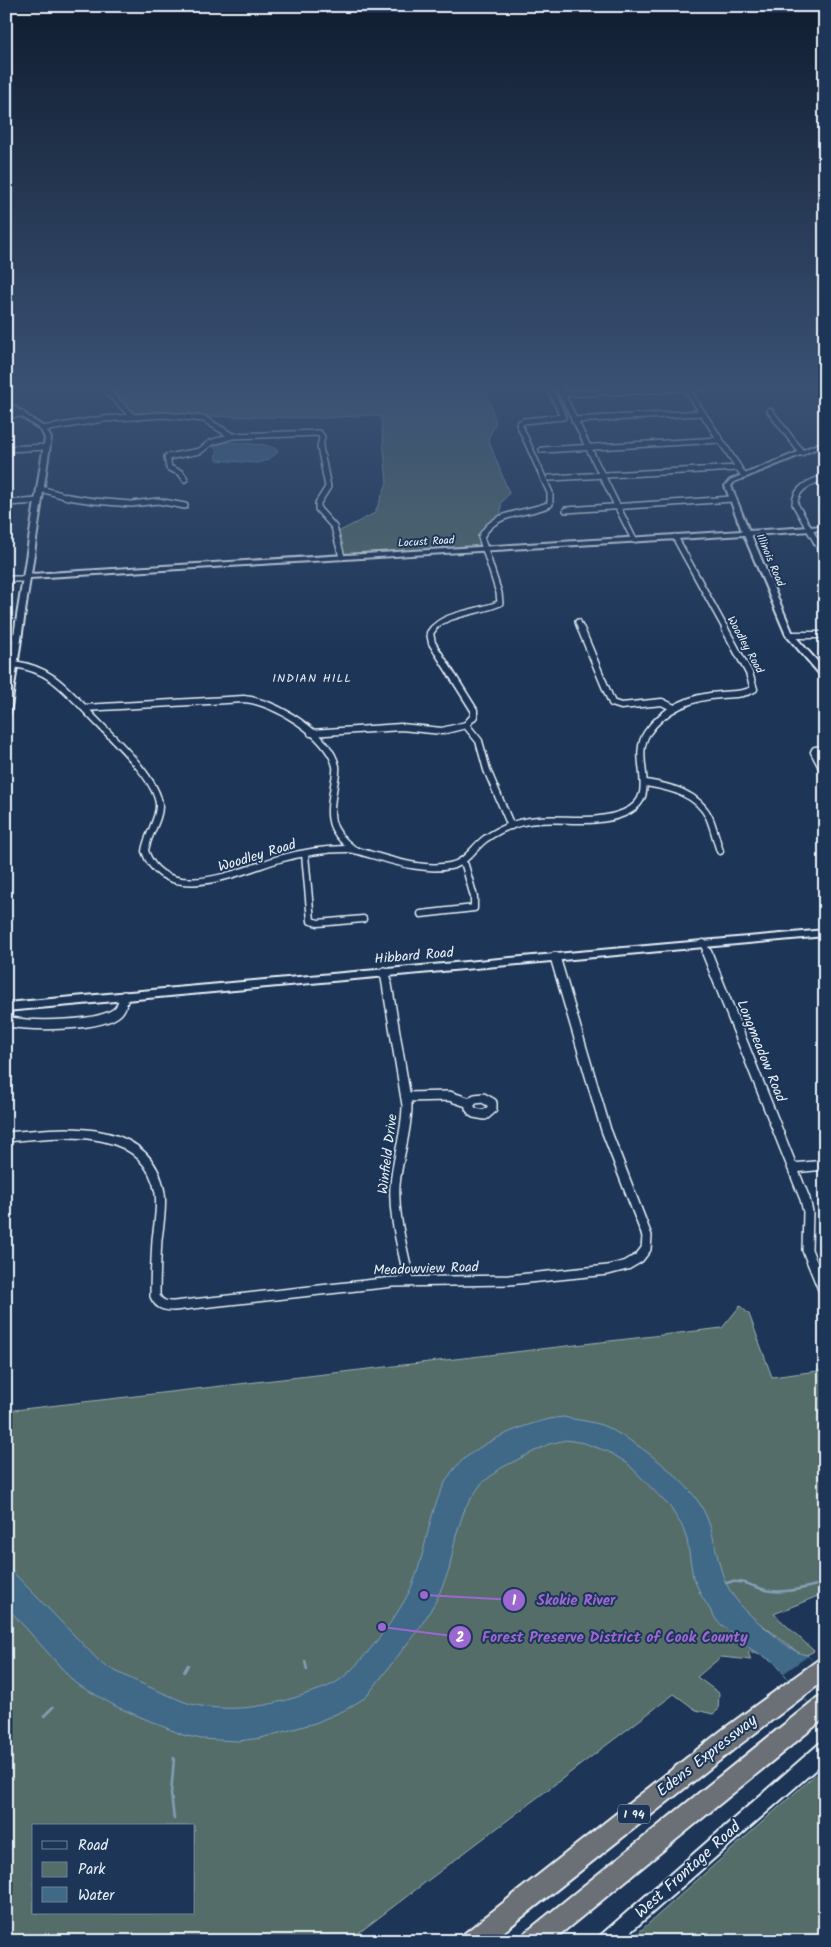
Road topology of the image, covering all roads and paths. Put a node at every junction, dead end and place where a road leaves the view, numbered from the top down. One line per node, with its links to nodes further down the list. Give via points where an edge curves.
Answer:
1 (43, 475): 11 (street)
2 (182, 475): 10 (street)
3 (326, 475): 24 (street, via 328,487 318,506 334,527)
4 (542, 475): 23 (street, via 551,502 543,508 492,522 482,533)
5 (621, 475): 6 (street)
6 (602, 476): 9 (street); 16 (street)
7 (744, 476): 12 (street, via 729,483)
8 (825, 477): 19 (street, via 805,486 795,495 795,504)
9 (550, 478)
10 (185, 480)
11 (41, 489): 13 (street); 15 (street, via 94,502 131,504 158,501)
12 (732, 500): 16 (street); 20 (street, Illinois Road)
13 (39, 501): 14 (street); 26 (street)
14 (6, 502)
15 (185, 506)
16 (617, 506): 17 (street); 22 (street)
17 (566, 510)
18 (825, 528): 19 (street, Locust Road)
19 (808, 529): 20 (street, Locust Road); 25 (street)
20 (746, 533): 21 (street, Locust Road); 29 (street, Illinois Road)
21 (675, 537): 22 (street, Locust Road); 36 (street, Woodley Road, via 754,686 750,692 705,696)
22 (634, 540): 23 (street, Locust Road)
23 (484, 548): 24 (street, Locust Road); 38 (street, via 500,603 490,609 446,619 433,627 430,634 430,640 474,710 474,716)
24 (342, 557): 26 (street, Locust Road)
25 (825, 557)
26 (27, 577): 27 (street); 31 (street)
27 (6, 580)
28 (578, 622): 36 (street, via 612,703 621,706 662,702)
29 (790, 635): 30 (street); 34 (street, Illinois Road)
30 (825, 635)
31 (18, 636): 32 (street); 33 (street)
32 (6, 637)
33 (14, 664): 35 (street, Woodley Road, via 48,672); 37 (street)
34 (825, 675)
35 (84, 708): 39 (street, Woodley Road, via 249,699 275,708); 46 (street, Woodley Road, via 154,788 159,801 158,815 145,852 152,864 165,874 182,881 212,882)
36 (674, 708): 42 (street, Woodley Road, via 654,724 644,738)
37 (6, 714)
38 (466, 725): 39 (street, via 442,731 401,727); 43 (street, via 479,741 487,770)
39 (311, 733): 44 (street, Woodley Road, via 327,748 336,768 330,826 338,838)
40 (825, 749): 41 (street, via 814,752)
41 (825, 772)
42 (646, 782): 43 (street, via 638,802 624,813 602,818 530,820); 45 (street, via 676,790 695,800 709,816)
43 (511, 826): 47 (street, via 484,840)
44 (353, 850): 46 (street, Woodley Road); 47 (street, Woodley Road, via 422,866 450,866)
45 (720, 851)
46 (305, 854): 49 (street, via 311,921)
47 (461, 862): 48 (street, via 474,897 474,908)
48 (421, 914)
49 (363, 919)
50 (825, 933): 51 (street, Hibbard Road)
51 (703, 943): 52 (street, Hibbard Road); 60 (street, Longmeadow Road)
52 (555, 957): 53 (street, Hibbard Road); 61 (street, Meadowview Road, via 606,1130 645,1229 646,1248 634,1262 608,1270 508,1280)
53 (385, 972): 54 (street, Hibbard Road); 56 (street, Winfield Drive)
54 (124, 996): 55 (street, Hibbard Road); 55 (street, via 118,1011 113,1014 75,1023 40,1025 10,1022)
55 (7, 1007)
56 (406, 1097): 57 (street, via 449,1096); 61 (street, Winfield Drive, via 408,1124 394,1193)
57 (470, 1103)
58 (6, 1137): 61 (street, Meadowview Road, via 54,1132 91,1133 127,1145 147,1160 156,1173 160,1192 155,1296 163,1305)
59 (825, 1165): 60 (street)
60 (793, 1168): 62 (street, Longmeadow Road, via 807,1207 806,1244 809,1256)
61 (409, 1280)
62 (825, 1294)
63 (822, 1668): 64 (highway, Edens Expressway / I 94)
64 (796, 1688): 67 (highway, Edens Expressway / I 94)
65 (820, 1707): 68 (highway, I 94)
66 (825, 1750): 69 (street, West Frontage Road)
67 (473, 1941)
68 (533, 1941)
69 (607, 1941)

